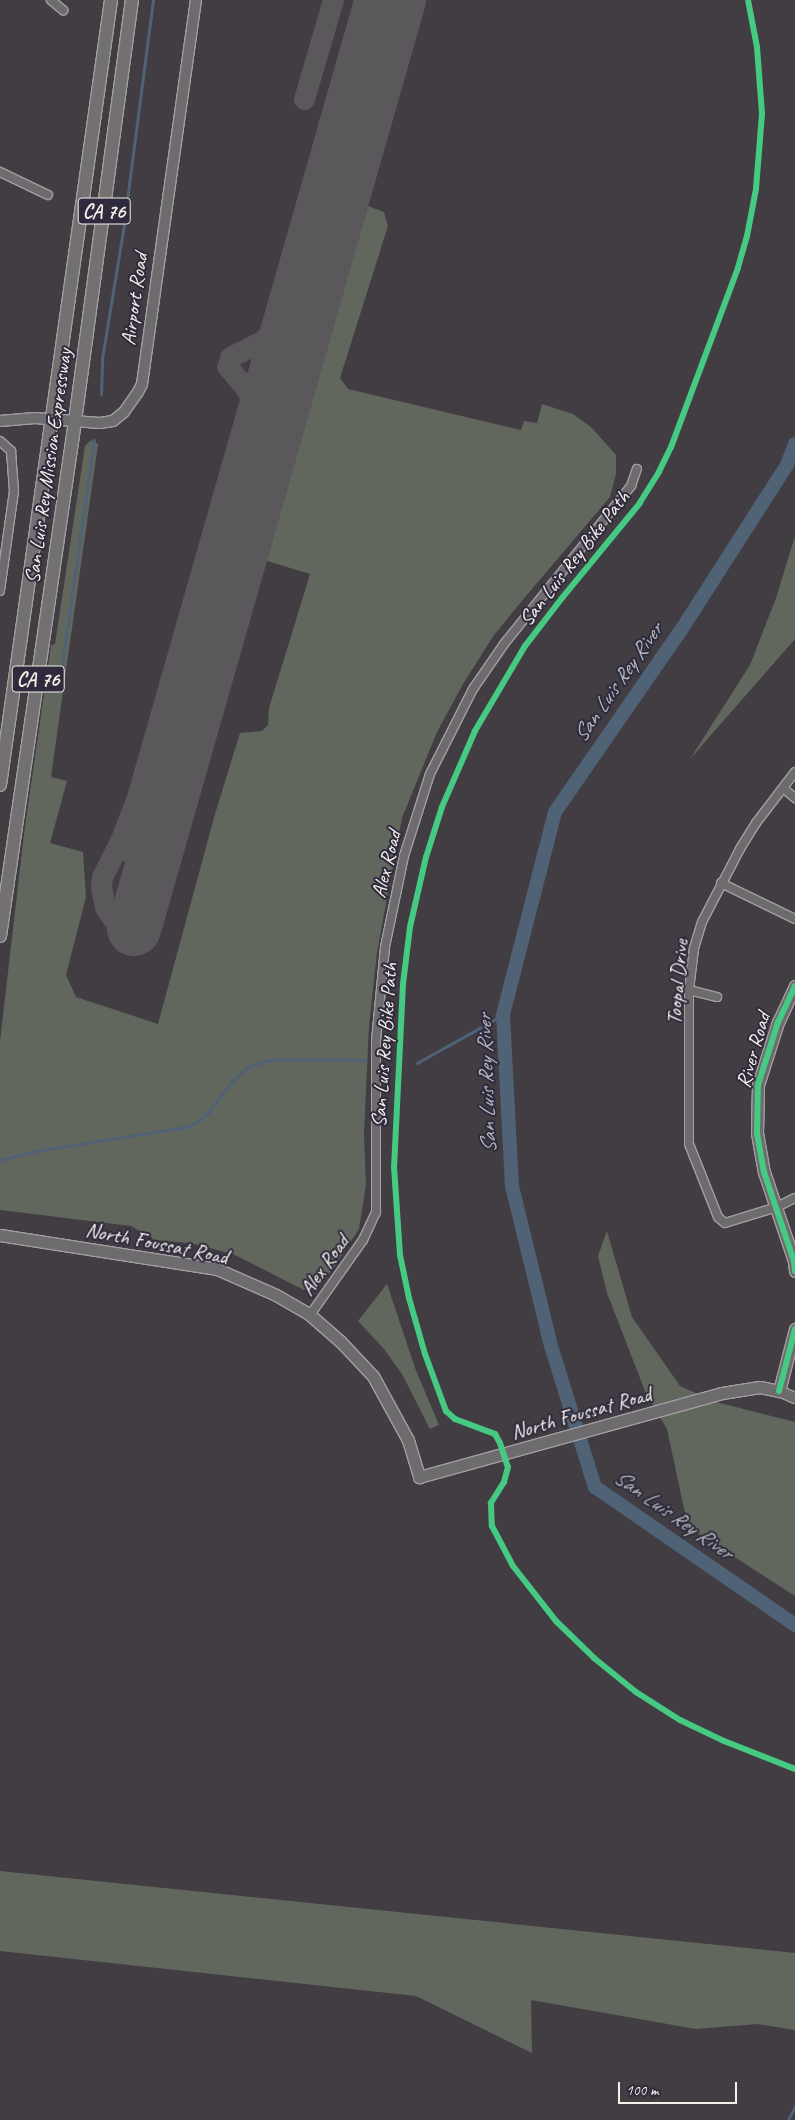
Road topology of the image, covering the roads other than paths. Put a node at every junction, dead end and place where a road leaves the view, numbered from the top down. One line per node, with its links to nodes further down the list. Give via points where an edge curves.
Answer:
1 (52, 0): 5 (street)
2 (111, 0): 8 (highway, San Luis Rey Mission Expressway / CA 76)
3 (132, 0): 10 (highway, San Luis Rey Mission Expressway / CA 76)
4 (196, 0): 10 (street, Airport Road, via 142,384 133,401 112,421)
5 (63, 10)
6 (0, 172): 7 (street)
7 (48, 195)
8 (52, 418): 9 (street, Airport Road); 10 (street, Airport Road); 15 (highway, San Luis Rey Mission Expressway / CA 76)
9 (0, 421)
10 (75, 421): 20 (highway, San Luis Rey Mission Expressway / CA 76)
11 (0, 441): 13 (street, via 11,451 14,491)
12 (637, 469): 28 (street, Alex Road, via 631,486 504,644 472,689 430,774 404,856 385,947 376,1041 376,1212 363,1240)
13 (0, 591)
14 (795, 772): 16 (street, Toopal Drive)
15 (0, 785)
16 (783, 788): 17 (street); 18 (street, Toopal Drive, via 756,823)
17 (795, 798)
18 (721, 883): 19 (street); 22 (street, Toopal Drive, via 702,922 694,949)
19 (795, 919)
20 (0, 936)
21 (795, 986): 25 (main road, River Road, via 778,1022 758,1085 757,1133 764,1172)
22 (690, 990): 23 (street); 25 (street, Toopal Drive, via 689,1144 718,1217 725,1223)
23 (717, 997)
24 (795, 1198): 25 (street)
25 (777, 1206): 27 (main road, River Road)
26 (0, 1234): 28 (main road, North Foussat Road, via 217,1269 276,1294)
27 (795, 1271)
28 (310, 1315): 30 (main road, North Foussat Road, via 373,1376 408,1440 419,1477 722,1393 760,1387)
29 (795, 1329): 30 (main road)
30 (779, 1391): 31 (street, North Foussat Road)
31 (795, 1398)

